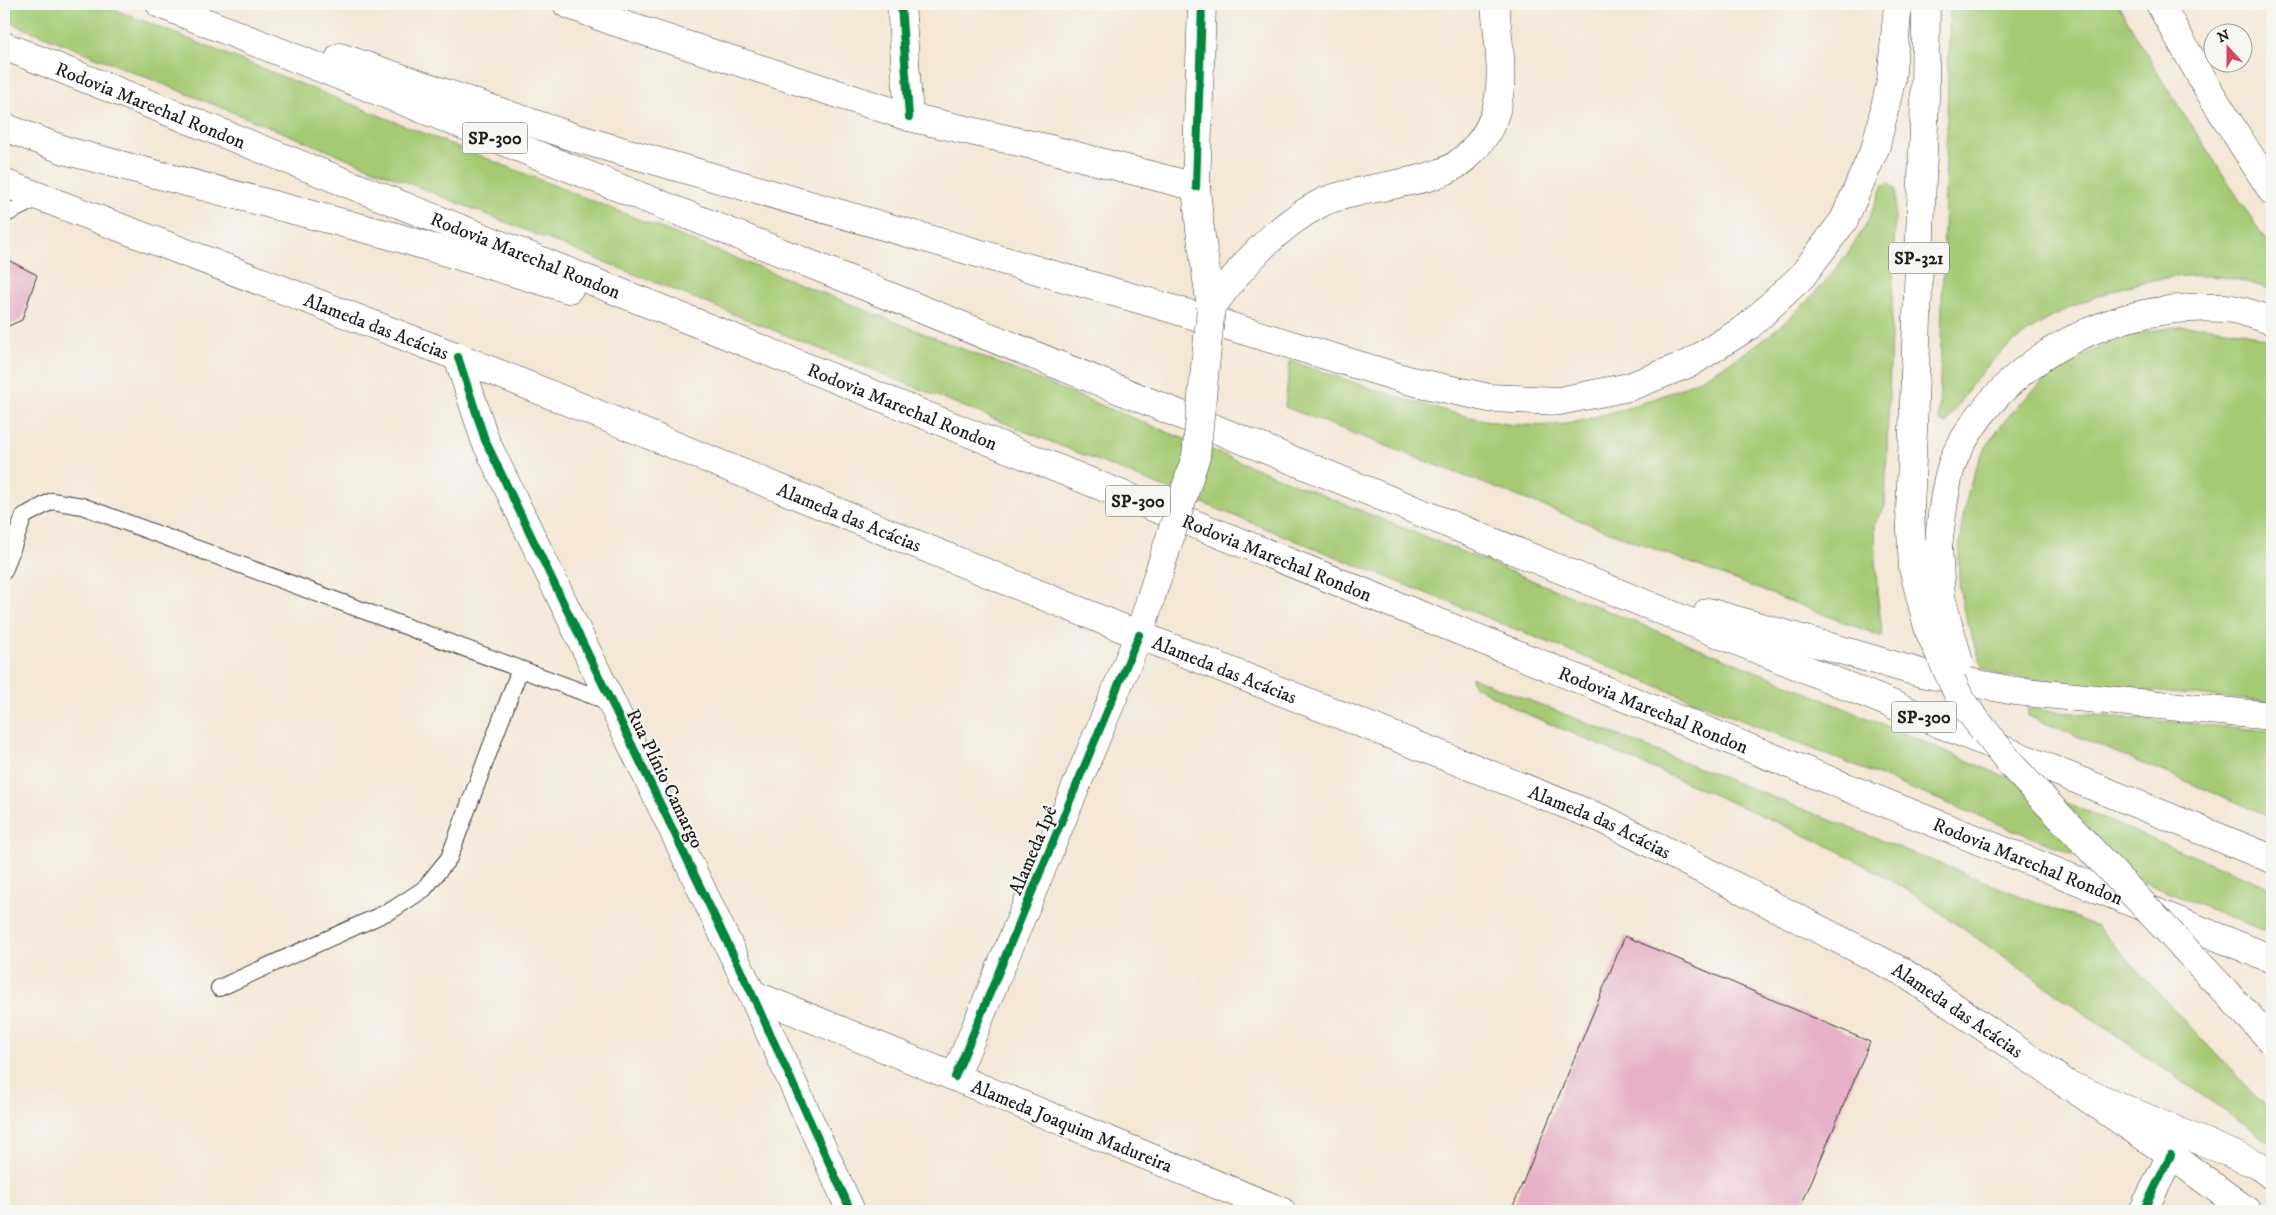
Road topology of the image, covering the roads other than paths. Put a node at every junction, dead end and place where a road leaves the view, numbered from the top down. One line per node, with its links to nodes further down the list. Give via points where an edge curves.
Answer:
1 (160, 4): 23 (main road, SP-300)
2 (185, 4): 7 (main road, via 576,138 1159,305 1411,381 1489,398 1558,401 1629,387 1690,363 1749,326 1802,276 1844,220 1876,146 1890,81)
3 (567, 4): 11 (main road)
4 (901, 4): 11 (main road)
5 (1202, 4): 15 (main road, Alameda Ipê)
6 (1495, 4): 18 (main road, via 1501,85 1495,118 1478,146 1466,158 1438,174 1325,201 1300,216 1260,247)
7 (1898, 4)
8 (1926, 4): 28 (main road, SP-321, bridge, via 1910,512 1913,568 1929,631 1961,701)
9 (2160, 4): 14 (main road, via 2212,96)
10 (4, 46): 20 (main road, Rodovia Marechal Rondon / SP-300)
11 (909, 117): 15 (main road, via 1050,148)
12 (4, 127): 20 (main road, via 67,151 393,236)
13 (4, 183): 16 (main road, Alameda das Acácias)
14 (2272, 190)
15 (1197, 195): 18 (main road, Alameda Ipê)
16 (40, 197): 17 (lane); 21 (main road, Alameda das Acácias)
17 (4, 215)
18 (1211, 308): 24 (main road, Alameda Ipê, bridge, via 1196,456)
19 (2272, 321): 28 (main road, bridge, via 2227,308 2186,308 2100,325 2054,348 2015,378 1979,416 1957,451 1945,495 1938,546 1941,597 1954,648)
20 (734, 338): 30 (main road, Rodovia Marechal Rondon / SP-300)
21 (458, 357): 24 (main road, Alameda das Acácias); 26 (main road, Rua Plínio Camargo, via 485,440)
22 (4, 571): 25 (lane, via 24,516 52,501 82,506)
23 (1576, 574): 27 (main road, via 1921,673 2015,690); 29 (main road, SP-300)
24 (1139, 635): 34 (main road, Alameda Ipê); 35 (main road, Alameda das Acácias, via 1604,820 1903,972)
25 (520, 669): 26 (lane); 31 (lane, via 448,858 424,888 392,910)
26 (612, 703): 32 (main road, Rua Plínio Camargo)
27 (2272, 716)
28 (1981, 727): 33 (main road, bridge, via 2014,768)
29 (2272, 859)
30 (2272, 959)
31 (219, 988)
32 (752, 994): 34 (main road, Alameda Joaquim Madureira); 38 (main road, Rua Plínio Camargo)
33 (2272, 1041)
34 (955, 1077): 39 (main road, Alameda Joaquim Madureira)
35 (2064, 1082): 36 (main road, Alameda das Acácias); 37 (main road, via 2258,1165)
36 (2171, 1155): 40 (main road); 41 (main road, Alameda das Acácias)
37 (2272, 1176)
38 (851, 1211)
39 (1281, 1211)
40 (2143, 1211)
41 (2247, 1211)

